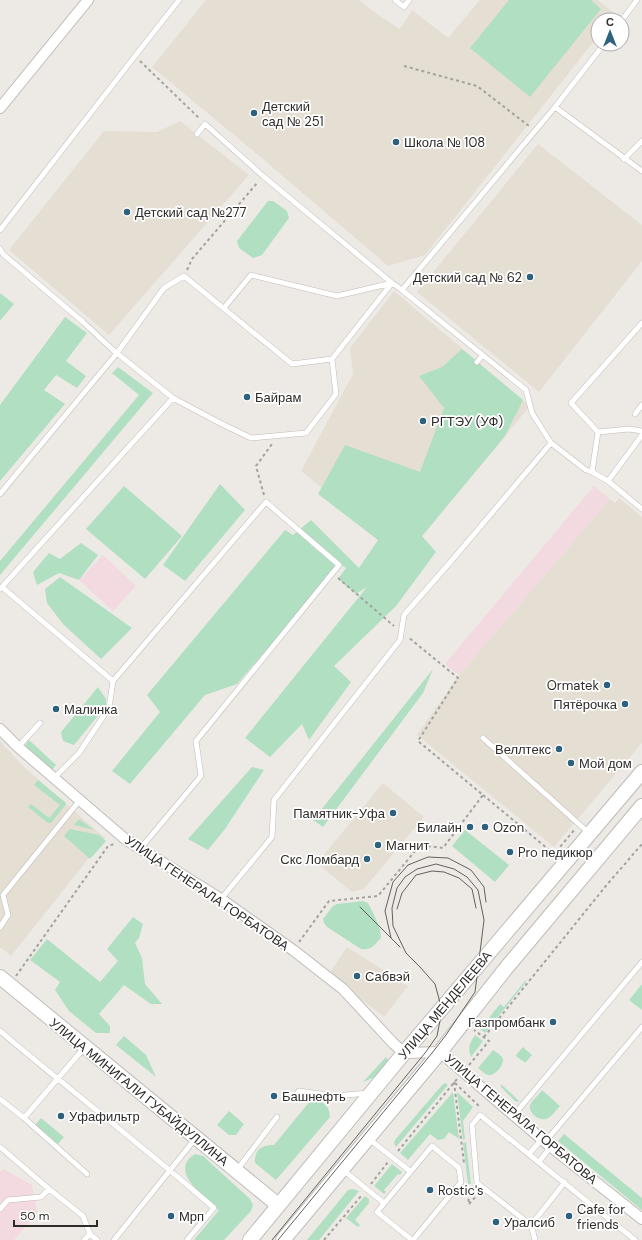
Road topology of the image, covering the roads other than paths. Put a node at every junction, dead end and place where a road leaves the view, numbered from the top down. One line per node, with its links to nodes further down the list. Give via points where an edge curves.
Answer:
1 (88, 0): 9 (street)
2 (179, 0): 14 (lane)
3 (395, 0): 4 (lane, via 404,7)
4 (409, 0)
5 (637, 0): 6 (lane)
6 (628, 12)
7 (598, 52): 8 (lane)
8 (555, 107): 12 (lane); 17 (lane)
9 (0, 108)
10 (197, 134): 16 (lane, via 205,124 263,176)
11 (642, 141): 12 (lane)
12 (624, 159): 13 (lane)
13 (642, 171)
14 (0, 230)
15 (1, 254): 20 (lane)
16 (392, 283): 17 (lane); 18 (lane, via 337,296 250,275); 22 (lane)
17 (402, 290): 21 (lane)
18 (224, 308): 20 (lane, via 184,276 164,288); 22 (lane, via 292,364)
19 (642, 323): 28 (lane, via 571,403)
20 (117, 353): 24 (lane); 33 (lane)
21 (482, 356): 23 (lane); 30 (lane, via 526,390 532,413)
22 (332, 359): 24 (lane, via 336,394 306,433 252,438)
23 (477, 362)
24 (173, 398): 35 (lane)
25 (642, 405): 26 (lane)
26 (635, 414)
27 (642, 431): 28 (lane, via 629,429)
28 (598, 432): 31 (lane)
29 (642, 435): 32 (lane)
30 (551, 443): 31 (lane); 47 (lane, via 404,615 400,640 274,800 272,837)
31 (592, 472): 32 (lane)
32 (608, 482): 34 (lane)
33 (0, 494)
34 (642, 509)
35 (1, 588): 36 (lane)
36 (113, 681): 42 (lane, via 109,708 79,753); 46 (lane, via 266,502 339,566 196,741 200,776)
37 (40, 723): 40 (lane)
38 (0, 729): 40 (street, УЛИЦА ГЕНЕРАЛА ГОРБАТОВА)
39 (483, 738): 45 (lane)
40 (18, 747): 42 (street, УЛИЦА ГЕНЕРАЛА ГОРБАТОВА)
41 (642, 772): 45 (main road, УЛИЦА МЕНДЕЛЕЕВА)
42 (54, 778): 43 (street, УЛИЦА ГЕНЕРАЛА ГОРБАТОВА)
43 (80, 800): 46 (street, УЛИЦА ГЕНЕРАЛА ГОРБАТОВА); 48 (lane, via 3,895 8,915)
44 (642, 806): 54 (main road, УЛИЦА МЕНДЕЛЕЕВА, via 507,966)
45 (590, 833): 55 (main road, УЛИЦА МЕНДЕЛЕЕВА)
46 (140, 849): 47 (street, УЛИЦА ГЕНЕРАЛА ГОРБАТОВА)
47 (221, 899): 55 (street, УЛИЦА ГЕНЕРАЛА ГОРБАТОВА, via 344,989)
48 (0, 927)
49 (642, 962): 60 (lane)
50 (5, 981): 53 (main road, УЛИЦА МИНИГАЛИ ГУБАЙДУЛЛИНА)
51 (642, 1027): 65 (lane)
52 (0, 1031): 56 (lane)
53 (85, 1047): 56 (lane); 63 (main road, УЛИЦА МИНИГАЛИ ГУБАЙДУЛЛИНА)
54 (440, 1052): 55 (street, УЛИЦА ГЕНЕРАЛА ГОРБАТОВА); 60 (street, УЛИЦА ГЕНЕРАЛА ГОРБАТОВА); 64 (main road, УЛИЦА МЕНДЕЛЕЕВА)
55 (404, 1053): 57 (main road, УЛИЦА МЕНДЕЛЕЕВА)
56 (57, 1079): 62 (lane); 69 (lane)
57 (371, 1093): 58 (lane, via 335,1096 299,1091); 77 (main road, УЛИЦА МЕНДЕЛЕЕВА)
58 (294, 1097)
59 (0, 1099): 62 (lane)
60 (514, 1114): 65 (street, УЛИЦА ГЕНЕРАЛА ГОРБАТОВА)
61 (278, 1117): 72 (lane)
62 (24, 1118): 73 (lane)
63 (196, 1138): 69 (lane); 72 (main road, УЛИЦА МИНИГАЛИ ГУБАЙДУЛЛИНА)
64 (368, 1138): 70 (main road, УЛИЦА МЕНДЕЛЕЕВА); 71 (lane)
65 (546, 1142): 67 (lane); 68 (lane); 79 (street, УЛИЦА ГЕНЕРАЛА ГОРБАТОВА)
66 (0, 1147): 75 (lane)
67 (529, 1154): 68 (lane); 80 (lane, via 480,1114 472,1125 477,1183)
68 (539, 1162): 74 (lane)
69 (170, 1170): 84 (lane); 85 (lane, via 214,1208)
70 (342, 1170): 76 (lane); 87 (main road, УЛИЦА МЕНДЕЛЕЕВА)
71 (410, 1171): 76 (lane); 88 (lane, via 432,1146 458,1168 461,1182)
72 (236, 1172): 77 (main road, УЛИЦА МИНИГАЛИ ГУБАЙДУЛЛИНА)
73 (87, 1174)
74 (565, 1182): 80 (lane); 90 (lane)
75 (49, 1189): 78 (lane, via 41,1197 8,1200); 81 (lane, via 83,1216)
76 (384, 1203): 88 (lane, via 377,1212)
77 (278, 1205): 86 (main road, УЛИЦА МЕНДЕЛЕЕВА)
78 (0, 1209)
79 (642, 1219)
80 (530, 1225): 89 (lane)
81 (90, 1234): 82 (lane); 83 (lane)
82 (84, 1240)
83 (97, 1240)
84 (114, 1240)
85 (187, 1240)
86 (250, 1240)
87 (283, 1240)
88 (413, 1240)
89 (535, 1240)
90 (635, 1240)

